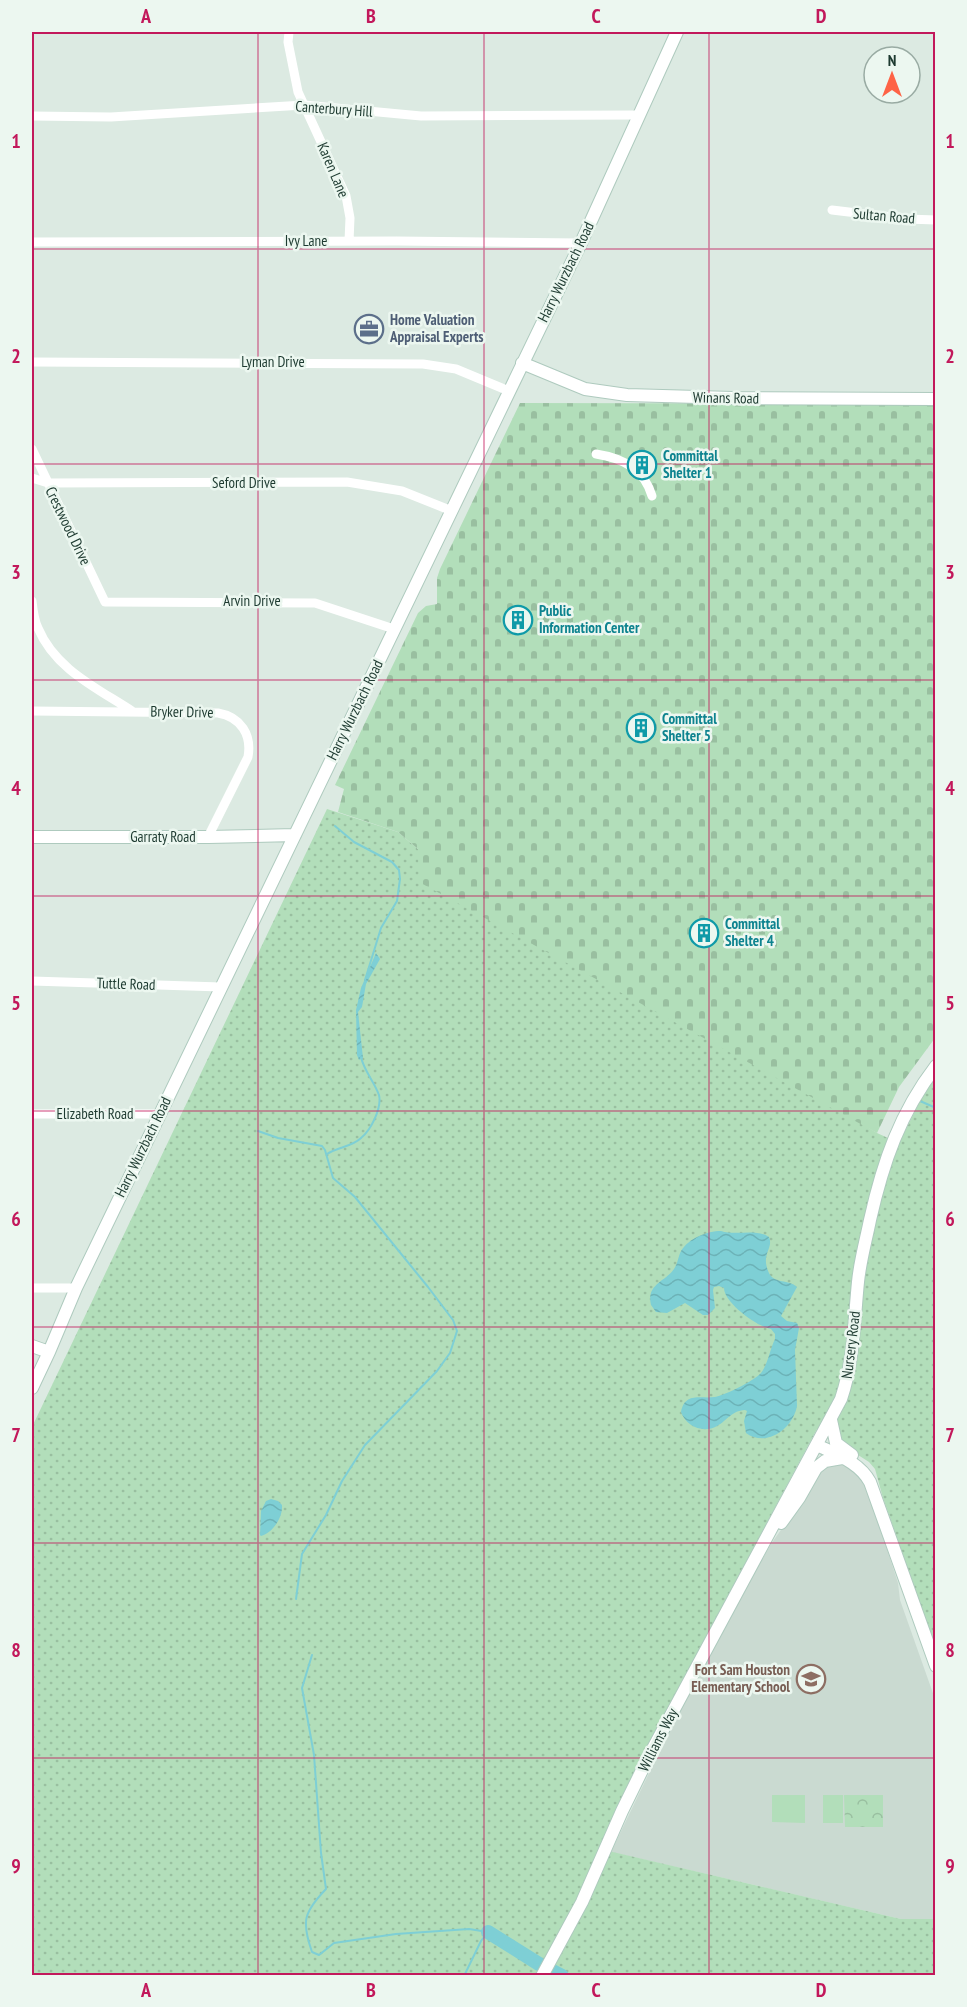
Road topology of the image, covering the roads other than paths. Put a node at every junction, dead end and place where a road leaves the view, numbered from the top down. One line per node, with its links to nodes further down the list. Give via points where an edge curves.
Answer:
1 (289, 32): 3 (street, Karen Lane, via 298,92)
2 (677, 32): 4 (street, Harry Wurzbach Road)
3 (304, 105): 4 (street, Canterbury Hill, via 421,116); 5 (street, Canterbury Hill, via 111,117); 8 (street, Karen Lane, via 346,196)
4 (637, 115): 10 (street, Harry Wurzbach Road)
5 (32, 116)
6 (832, 210): 7 (street, Sultan Road)
7 (936, 220)
8 (349, 241): 9 (street, Ivy Lane); 10 (street, Ivy Lane)
9 (32, 242)
10 (581, 243): 12 (street, Harry Wurzbach Road)
11 (32, 362): 13 (street, Lyman Drive, via 423,363 456,369)
12 (522, 363): 13 (street, Harry Wurzbach Road); 14 (street, Winans Road, via 585,389 627,395)
13 (509, 391): 20 (street, Harry Wurzbach Road)
14 (936, 399)
15 (32, 449): 18 (street, Crestwood Drive)
16 (596, 454): 19 (street, via 631,465 645,480)
17 (32, 478): 18 (street, Seford Drive)
18 (48, 483): 20 (street, Seford Drive, via 347,482 402,491); 22 (street, Crestwood Drive)
19 (652, 496)
20 (452, 511): 23 (street, Harry Wurzbach Road)
21 (32, 601): 25 (street, via 37,627 50,652 67,669)
22 (105, 602): 23 (street, Arvin Drive, via 315,603)
23 (394, 629): 26 (street, Harry Wurzbach Road)
24 (32, 711): 25 (street, Bryker Drive)
25 (132, 711): 28 (street, Bryker Drive, via 221,713 242,725 248,738 248,758)
26 (295, 835): 28 (street, Garraty Road); 30 (street, Harry Wurzbach Road)
27 (32, 837): 28 (street, Garraty Road)
28 (208, 837)
29 (32, 981): 30 (street, Tuttle Road)
30 (220, 987): 33 (street, Harry Wurzbach Road)
31 (936, 1066): 39 (street, Nursery Road, via 906,1112 878,1184 858,1280 849,1377)
32 (32, 1114): 33 (street, Elizabeth Road)
33 (159, 1114): 34 (street, Harry Wurzbach Road)
34 (75, 1287): 35 (street); 37 (street, Harry Wurzbach Road)
35 (32, 1288)
36 (32, 1346): 37 (street)
37 (50, 1352): 38 (street, Harry Wurzbach Road)
38 (32, 1388)
39 (831, 1420): 40 (street, Nursery Road); 42 (street, via 838,1445 873,1473)
40 (817, 1445): 41 (street); 43 (street, Williams Way)
41 (842, 1458): 42 (street, via 862,1470); 43 (street, via 825,1461 816,1468 791,1511)
42 (877, 1498): 44 (street)
43 (764, 1541): 45 (street, Williams Way, via 650,1754 591,1883)
44 (936, 1666)
45 (542, 1976)

